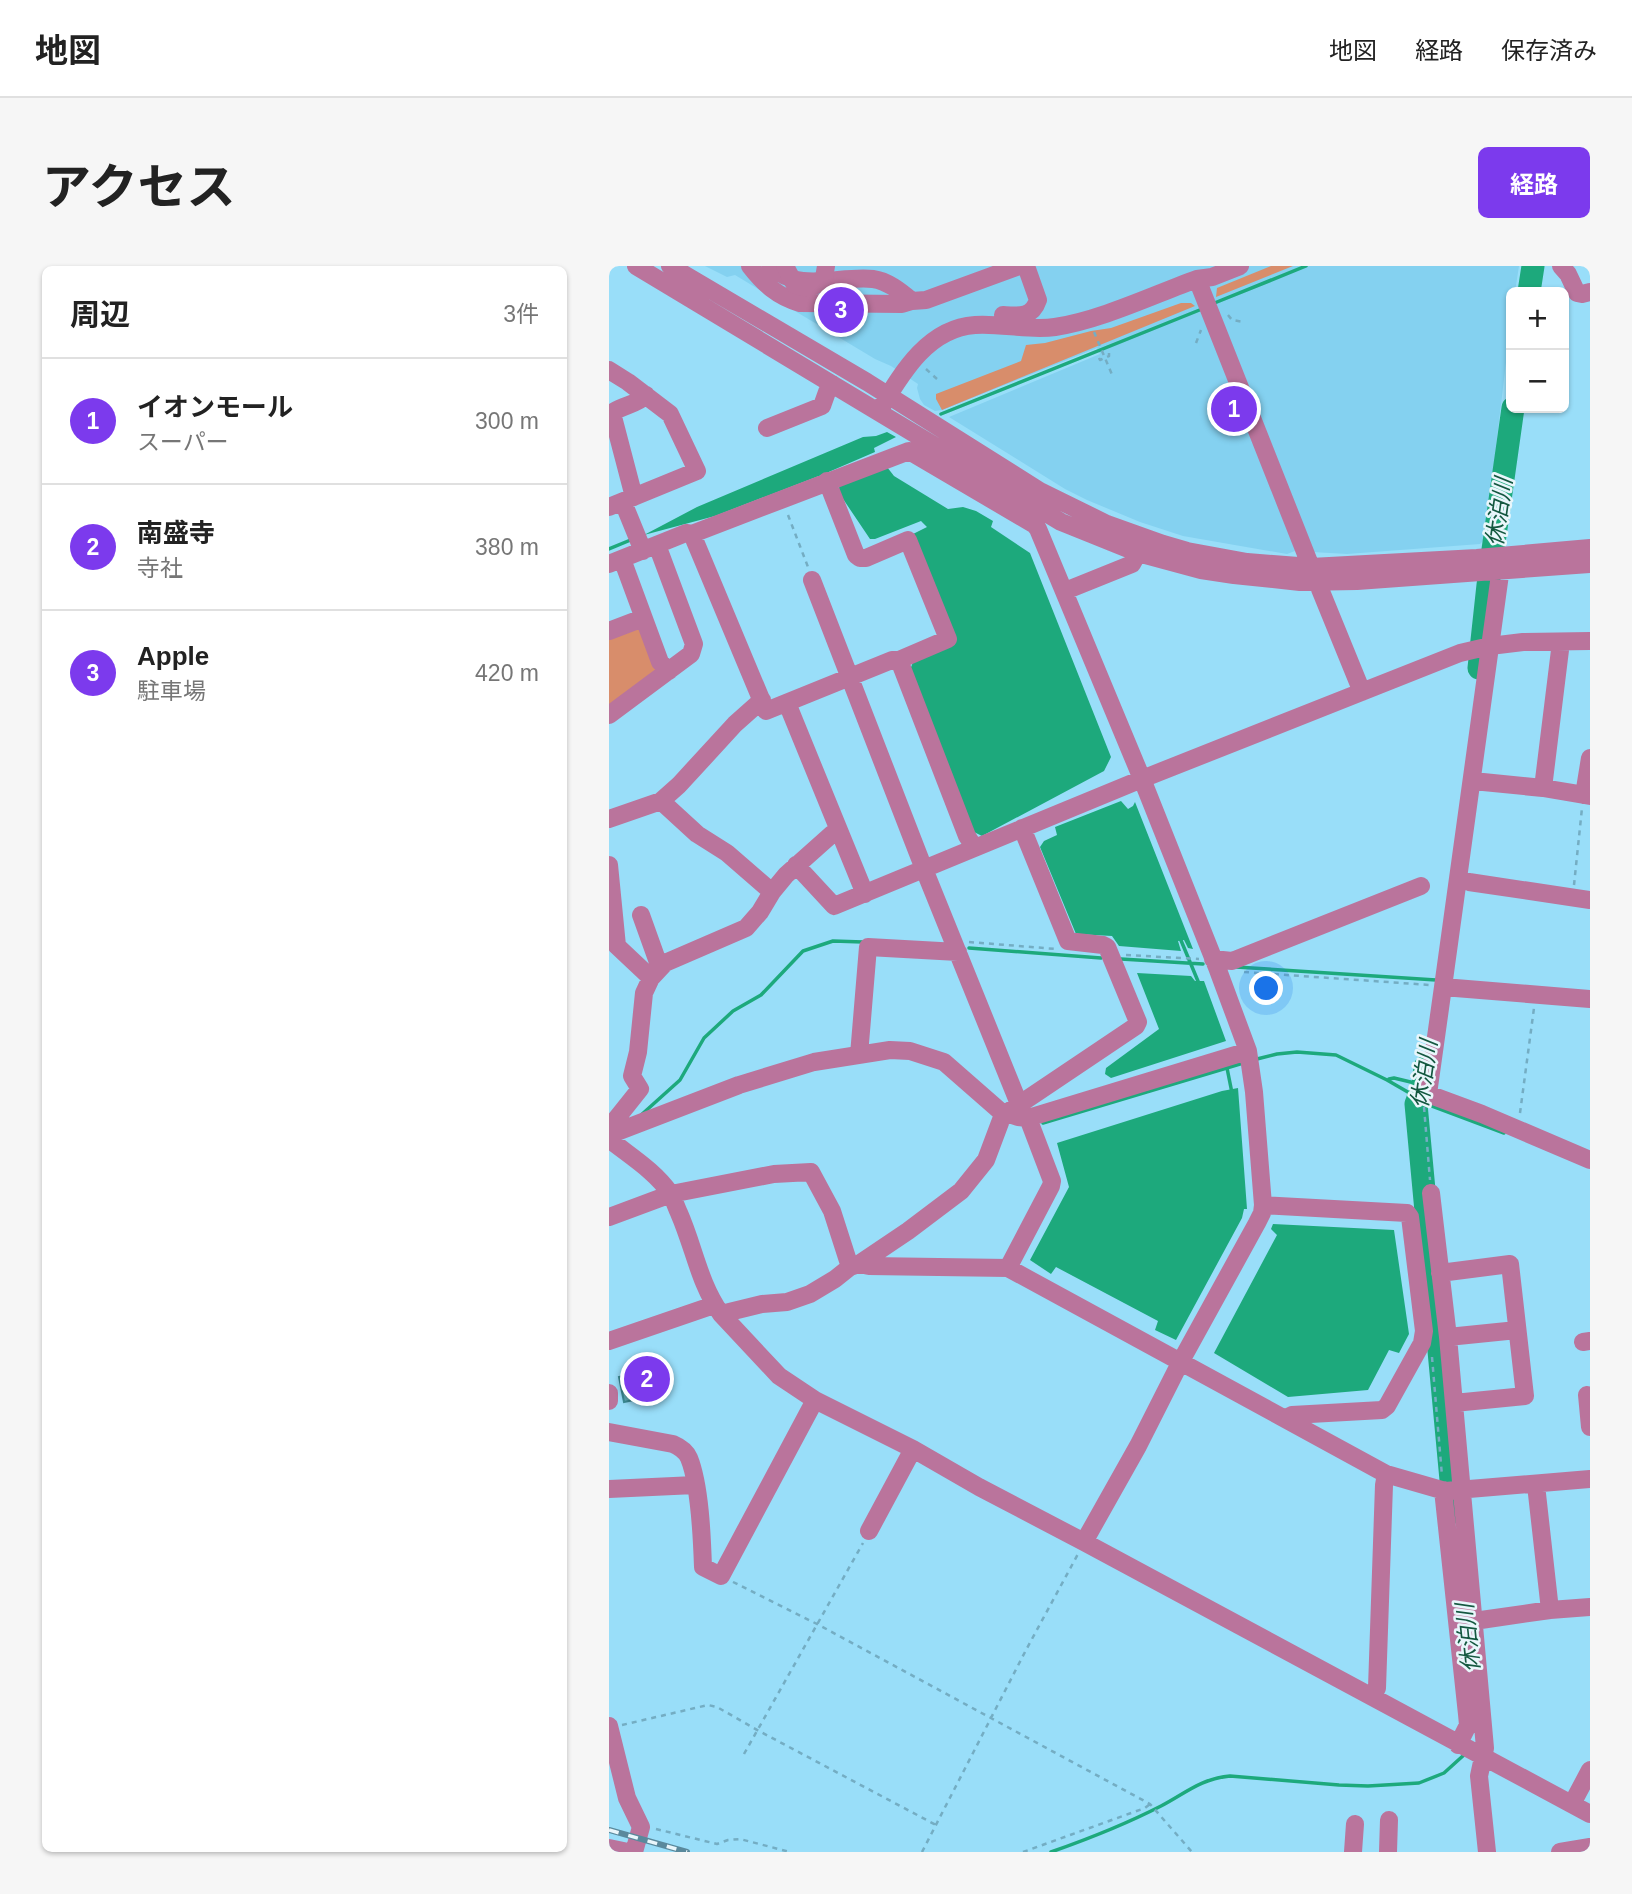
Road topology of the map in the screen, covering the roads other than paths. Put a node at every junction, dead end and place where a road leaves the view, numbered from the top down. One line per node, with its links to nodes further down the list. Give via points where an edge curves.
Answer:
1 (636, 266): 17 (street)
2 (670, 266): 19 (street)
3 (750, 266): 14 (street, via 765,285 800,303)
4 (771, 266): 14 (street, bridge, via 779,274 803,282 874,279)
5 (785, 266): 6 (street, bridge, via 795,285 808,288 824,278)
6 (826, 266)
7 (1019, 266): 14 (street)
8 (1026, 266): 15 (street, via 1038,300 1030,314 977,314)
9 (1217, 266): 12 (street)
10 (1240, 266): 12 (street)
11 (1561, 266): 13 (street, via 1577,293)
12 (1197, 279): 15 (street, via 1054,327); 32 (street, via 1213,308)
13 (1590, 292)
14 (912, 301)
15 (958, 328): 19 (street, via 925,346)
16 (609, 370): 18 (street)
17 (832, 384): 20 (street); 21 (street, via 822,406)
18 (646, 395): 23 (street, via 612,413); 23 (street, via 670,414 698,471)
19 (888, 396): 20 (street); 32 (street, via 1040,491 1107,524 1197,553)
20 (878, 412): 24 (street)
21 (767, 428)
22 (827, 481): 24 (street, via 909,451); 25 (street); 40 (street, via 860,558 908,540 949,639)
23 (622, 502): 26 (street)
24 (1039, 518): 28 (street, via 1061,522); 34 (street)
25 (692, 534): 26 (street); 44 (street)
26 (647, 547): 29 (street); 41 (street, via 694,644 691,654)
27 (1590, 548): 30 (street)
28 (1138, 553): 32 (street, via 1234,575); 34 (street, via 1132,564)
29 (615, 562): 35 (street)
30 (1501, 563): 31 (street); 32 (street, via 1357,582); 39 (street)
31 (1590, 564)
32 (1315, 574): 43 (street)
33 (812, 580): 42 (street)
34 (1065, 591): 48 (street)
35 (643, 618): 36 (street); 41 (street, via 660,662)
36 (609, 631)
37 (1590, 641): 38 (street)
38 (1561, 642): 39 (street); 50 (street)
39 (1482, 648): 43 (street); 49 (street)
40 (899, 660): 42 (street); 56 (street)
41 (669, 671): 46 (street)
42 (850, 678): 45 (street); 59 (street)
43 (1362, 692): 48 (street)
44 (762, 701): 45 (street, via 766,711); 52 (street)
45 (787, 703): 55 (street)
46 (609, 715)
47 (1590, 758): 51 (street)
48 (1142, 779): 54 (street); 67 (street)
49 (1473, 781): 50 (street); 60 (street)
50 (1543, 788): 51 (street)
51 (1587, 795)
52 (661, 801): 53 (street); 62 (street)
53 (609, 819)
54 (1022, 828): 56 (street); 73 (street, via 1068,941 1107,947 1138,1022)
55 (839, 831): 58 (street); 63 (street)
56 (974, 847): 59 (street)
57 (609, 865): 68 (street, via 617,946)
58 (796, 865): 62 (street); 63 (street, via 834,906)
59 (924, 869): 63 (street); 66 (street)
60 (1459, 878): 64 (street); 69 (street)
61 (1421, 886): 67 (street, via 1232,961)
62 (772, 892): 68 (street, via 746,928 665,963)
63 (865, 894)
64 (1581, 899)
65 (641, 915): 68 (street)
66 (956, 946): 72 (street, via 867,947); 73 (street)
67 (1213, 959): 71 (street)
68 (655, 973): 74 (street, via 644,993 632,1076 640,1089)
69 (1443, 987): 70 (street); 76 (street, via 1428,1094)
70 (1590, 999)
71 (1248, 1051): 73 (street); 79 (street)
72 (859, 1055): 73 (street, via 899,1050 935,1058 996,1109); 75 (street, via 814,1062 739,1085)
73 (1017, 1112): 81 (street, via 1001,1120 986,1160 961,1191); 82 (street, via 1052,1181)
74 (609, 1128)
75 (609, 1136): 77 (street)
76 (1590, 1160)
77 (671, 1194): 80 (street); 81 (street, via 773,1174 811,1172); 84 (street)
78 (1431, 1194): 83 (street)
79 (1263, 1205): 88 (street, via 1258,1223); 94 (street, via 1407,1213 1424,1338 1382,1410)
80 (609, 1217)
81 (855, 1265): 82 (street); 84 (street, via 810,1294 787,1302)
82 (1008, 1268): 88 (street)
83 (1440, 1273): 85 (street, via 1510,1264); 86 (street)
84 (717, 1309): 87 (street); 92 (street, via 779,1376)
85 (1517, 1330): 86 (street); 93 (street, via 1525,1396)
86 (1448, 1337): 93 (street)
87 (609, 1341)
88 (1181, 1361): 94 (street); 105 (street)
89 (609, 1393): 91 (street)
90 (1587, 1395): 95 (street)
91 (609, 1400)
92 (815, 1400): 97 (street); 100 (street, via 721,1576 703,1567)
93 (1454, 1403): 103 (street)
94 (1286, 1418): 98 (street)
95 (1590, 1427)
96 (609, 1432): 100 (street, via 681,1447)
97 (913, 1450): 104 (street); 105 (street)
98 (1386, 1474): 103 (street); 109 (street, via 1377,1688)
99 (1590, 1479): 101 (street)
100 (695, 1485): 102 (street)
101 (1535, 1485): 103 (street); 107 (street)
102 (609, 1489)
103 (1452, 1490): 108 (street); 111 (street, via 1468,1725)
104 (869, 1531)
105 (1084, 1542): 109 (street)
106 (1590, 1607): 107 (street)
107 (1550, 1610): 108 (street)
108 (1474, 1621): 112 (street)
109 (1373, 1696): 111 (street)
110 (609, 1727): 120 (street, via 627,1798 641,1827)
111 (1458, 1745): 112 (street)
112 (1483, 1758): 114 (street); 123 (street, via 1479,1776)
113 (1590, 1770): 114 (street)
114 (1572, 1804): 115 (street)
115 (1590, 1814)
116 (1389, 1820): 122 (street)
117 (1355, 1824): 121 (street)
118 (1590, 1847): 124 (street)
119 (609, 1848): 120 (street)
120 (629, 1852)
121 (1353, 1852)
122 (1388, 1852)
123 (1487, 1852)
124 (1560, 1852)

